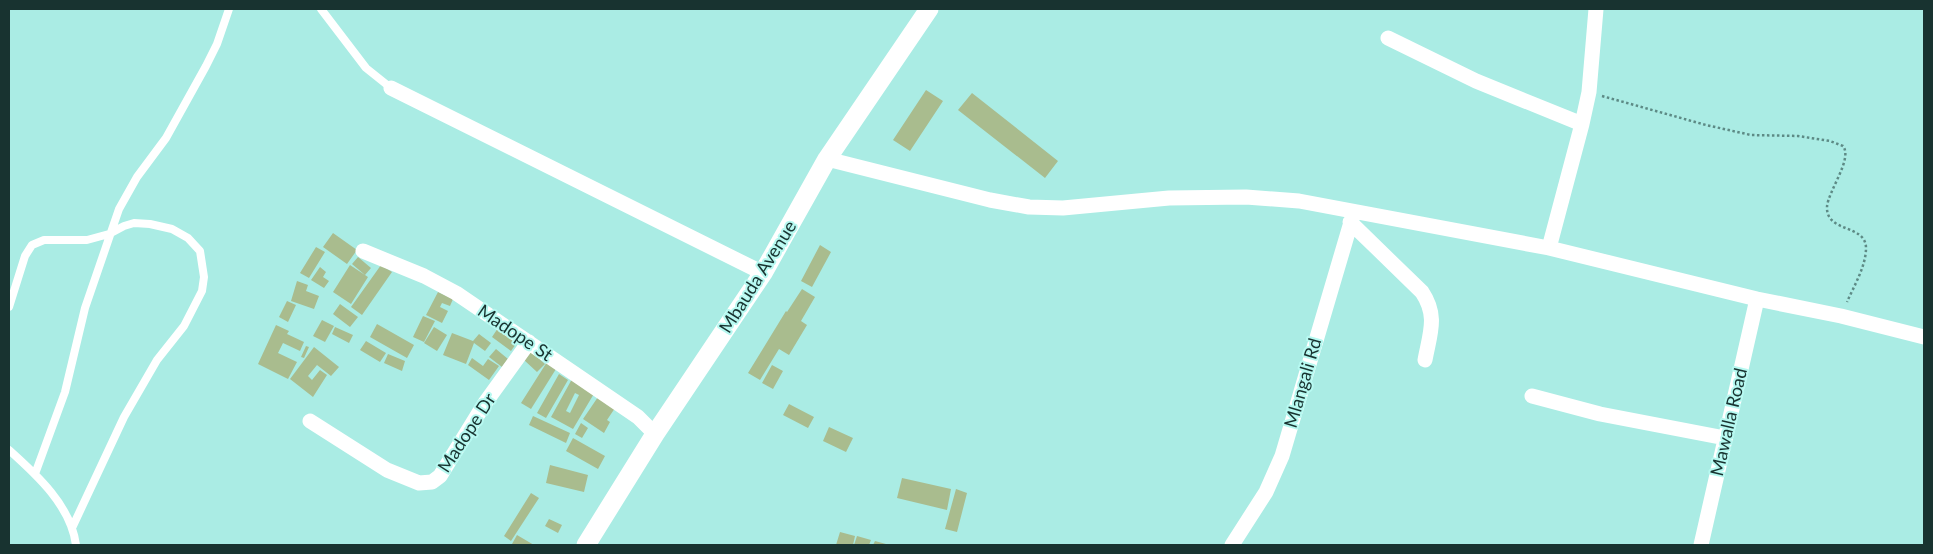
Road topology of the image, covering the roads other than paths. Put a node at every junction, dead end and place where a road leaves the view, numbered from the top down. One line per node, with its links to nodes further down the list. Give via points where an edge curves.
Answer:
1 (229, 9): 10 (lane, via 206,66 166,138 127,195)
2 (321, 9): 6 (lane, via 366,68)
3 (929, 9): 8 (street, Mbauda Avenue)
4 (1596, 9): 7 (street, via 1589,92)
5 (1388, 38): 7 (street, via 1476,81)
6 (391, 88): 13 (street)
7 (1582, 124): 11 (street)
8 (827, 159): 9 (street, via 1029,207 1062,208 1169,198 1246,197 1299,201); 13 (street, Mbauda Avenue)
9 (1352, 217): 11 (street); 18 (street, via 1428,302 1433,319); 28 (street, Mlangali Rd, via 1282,456 1266,492)
10 (109, 234): 15 (lane, via 87,240 44,240 32,245 18,274); 24 (lane, via 85,308 65,392); 25 (lane, via 134,223 172,229 188,238 200,251 204,277 193,311 156,360 124,417)
11 (1549, 248): 14 (street)
12 (363, 251): 17 (street, Madope St, via 440,284)
13 (763, 273): 21 (street, Mbauda Avenue)
14 (1757, 299): 16 (street); 22 (street, Mawalla Road)
15 (9, 307)
16 (1924, 337)
17 (528, 342): 20 (street, Madope Dr, via 440,476 432,482 419,483 387,470); 21 (street, Madope St, via 638,417)
18 (1425, 360)
19 (1532, 396): 22 (street, via 1600,414)
20 (310, 421)
21 (655, 434): 27 (street, Mbauda Avenue)
22 (1725, 438): 29 (street, Mawalla Road)
23 (9, 450): 24 (lane)
24 (35, 474): 25 (lane)
25 (72, 528): 26 (lane)
26 (76, 545)
27 (586, 545)
28 (1232, 545)
29 (1701, 545)

